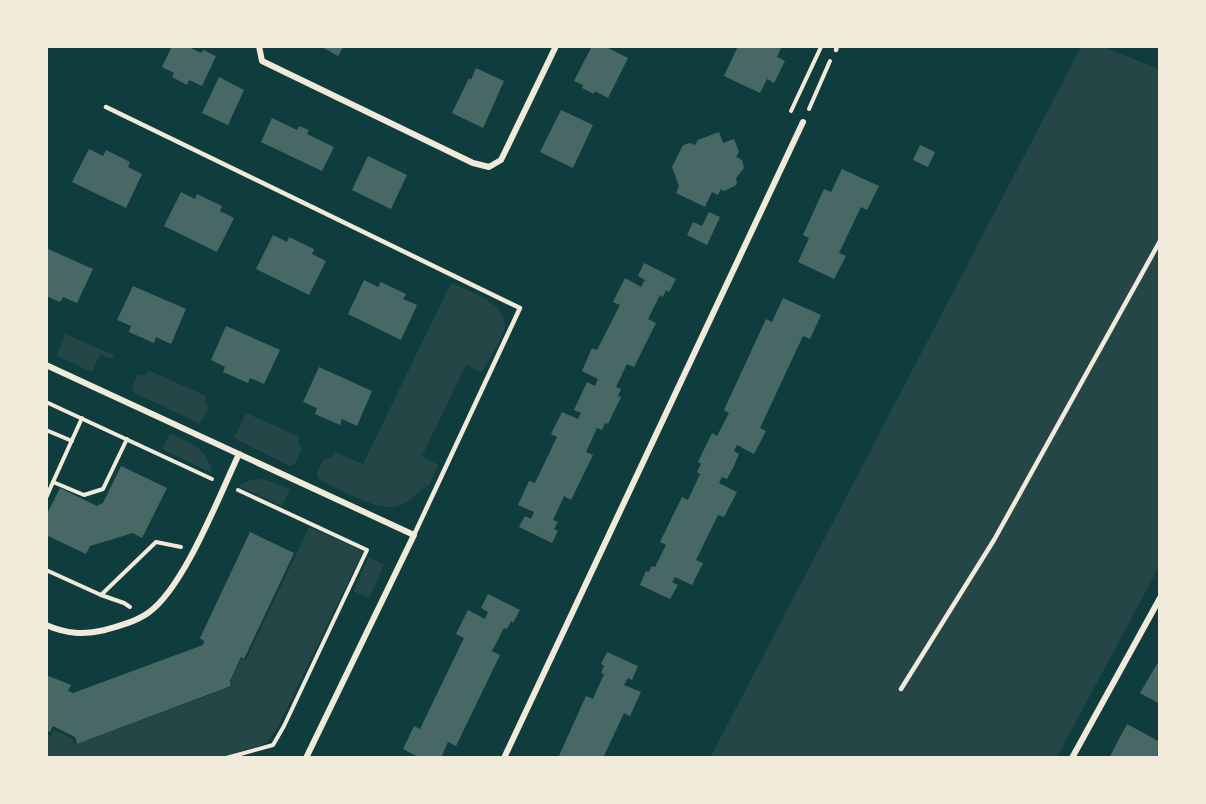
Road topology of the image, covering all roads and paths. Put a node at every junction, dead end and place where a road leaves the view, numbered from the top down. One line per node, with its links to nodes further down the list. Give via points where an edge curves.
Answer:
1 (260, 46): 2 (street, via 262,61 473,163 489,167 501,160)
2 (556, 46)
3 (836, 48): 5 (path)
4 (106, 107): 17 (lane, via 520,308)
5 (803, 122): 25 (street)
6 (1160, 241): 22 (lane, via 994,540)
7 (46, 365): 13 (street)
8 (46, 402): 9 (path)
9 (82, 418): 11 (path); 12 (path)
10 (46, 430): 12 (path)
11 (127, 439): 14 (path, via 103,489 84,495); 15 (path)
12 (72, 441): 14 (path)
13 (239, 454): 15 (street); 17 (street)
14 (53, 482): 16 (path)
15 (224, 485): 18 (street); 23 (path, via 367,550 273,745)
16 (46, 498)
17 (414, 535): 24 (street)
18 (194, 550): 19 (path, via 156,542 101,595); 21 (street, via 168,594 148,613 129,623 74,634)
19 (46, 570)
20 (1160, 598): 26 (street)
21 (46, 625)
22 (901, 688)
23 (226, 758)
24 (306, 758)
25 (504, 758)
26 (1072, 758)

